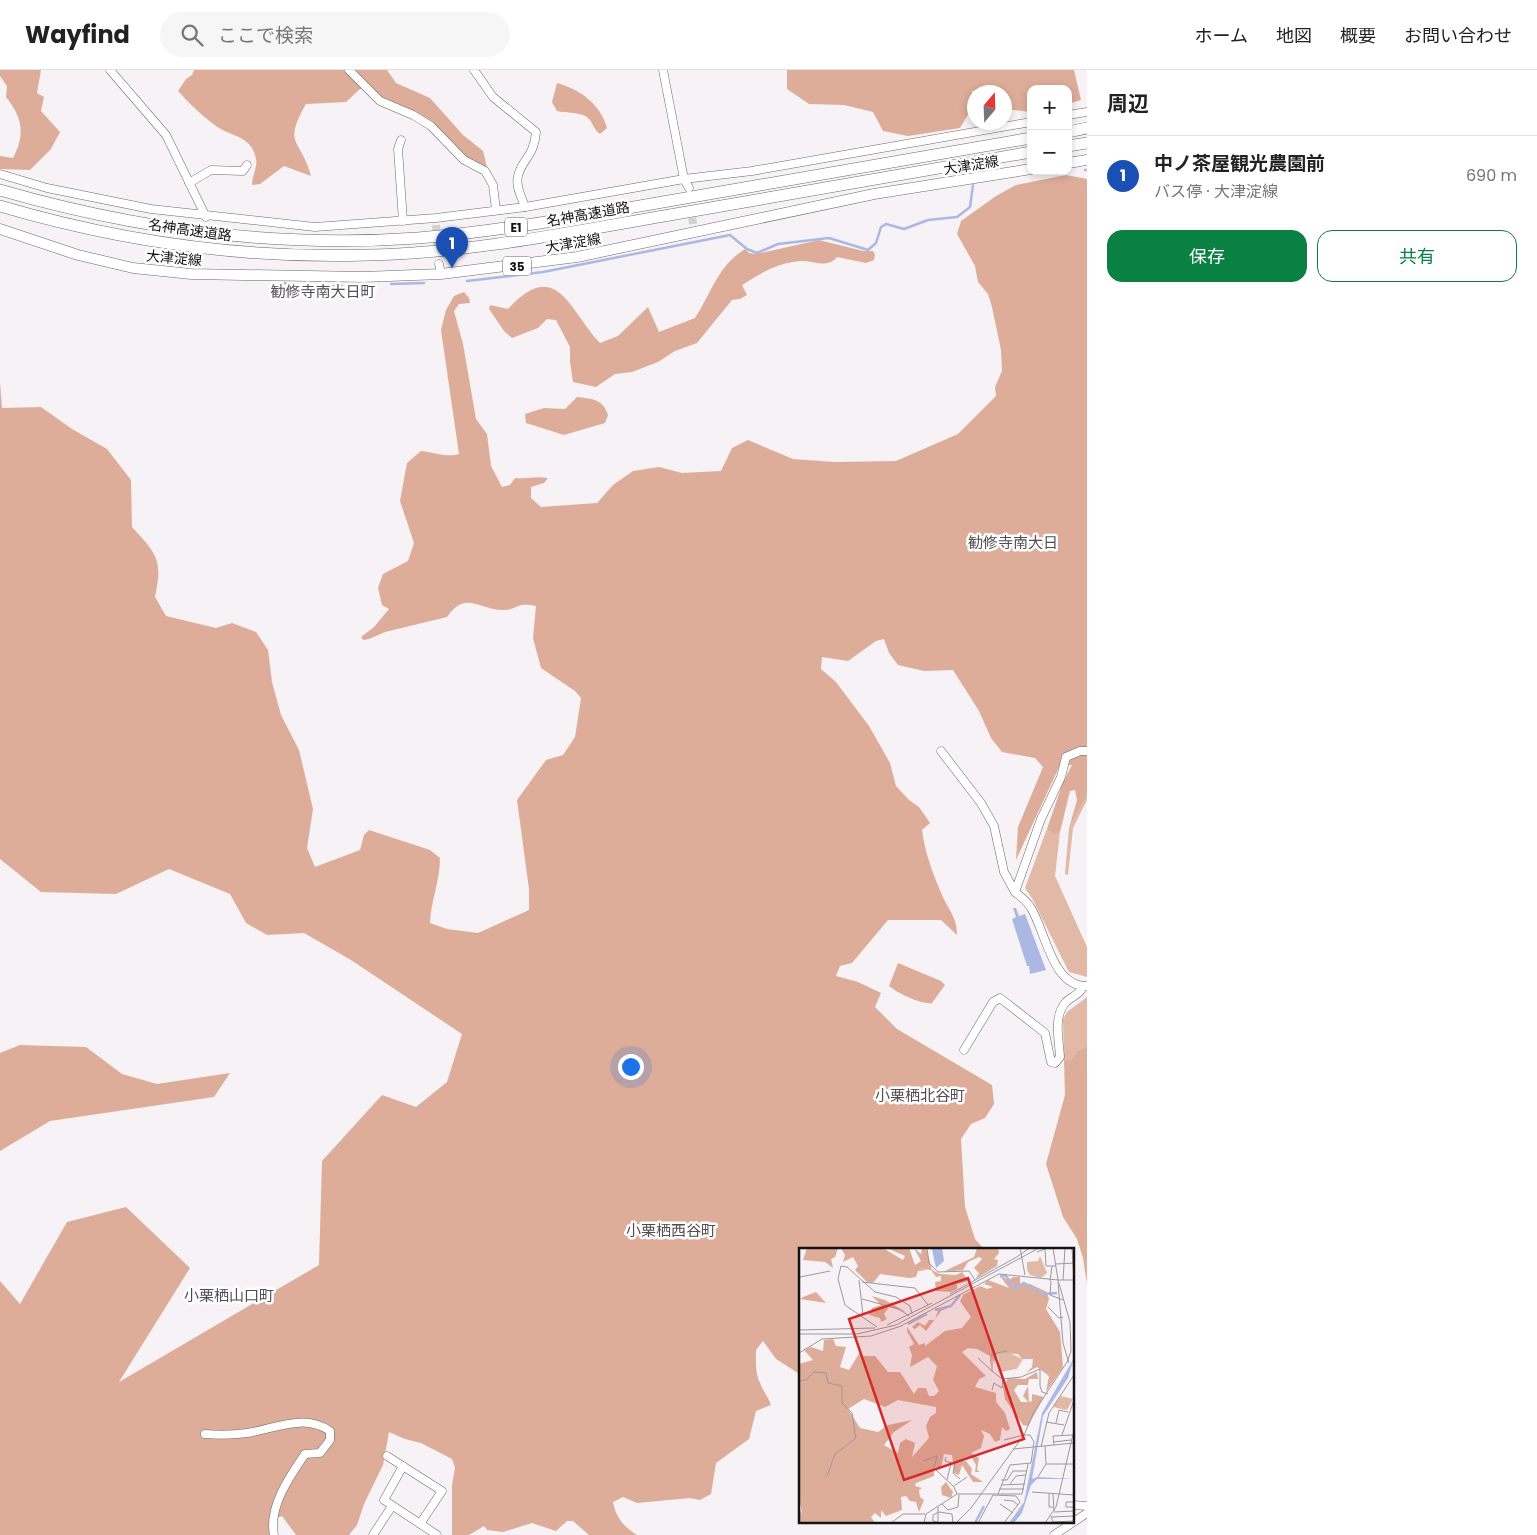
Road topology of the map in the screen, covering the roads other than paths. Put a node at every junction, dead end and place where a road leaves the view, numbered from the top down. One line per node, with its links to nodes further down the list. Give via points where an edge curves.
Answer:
1 (110, 70): 6 (street)
2 (122, 70): 6 (street)
3 (349, 70): 28 (street, via 380,101 431,126 464,160 485,171 494,185)
4 (474, 70): 27 (street, via 493,97 536,132 535,147 518,176)
5 (663, 70): 22 (street)
6 (119, 80): 23 (street, via 166,135)
7 (1087, 112): 8 (street)
8 (1072, 114)
9 (1027, 123): 22 (street, via 752,171)
10 (1087, 128): 11 (highway)
11 (1072, 131)
12 (1027, 139): 25 (highway, 名神高速道路 / E1, via 565,219 488,231 390,239 281,238 180,229 85,212)
13 (401, 140): 30 (street, via 398,149)
14 (1087, 143): 15 (highway)
15 (1072, 145)
16 (1027, 153): 26 (highway, 名神高速道路 / E1, via 541,238 390,254 310,256 216,250 134,238)
17 (1087, 160): 18 (main road)
18 (1072, 162)
19 (247, 166): 23 (street, via 243,171 211,170)
20 (1027, 170): 33 (main road, 大津淀線 / 35, via 874,194 548,262)
21 (0, 174): 29 (street, via 56,190)
22 (684, 179): 24 (street); 27 (street)
23 (190, 183): 29 (street)
24 (689, 188)
25 (0, 190)
26 (0, 206)
27 (525, 207): 28 (street)
28 (496, 210): 30 (street, via 436,222)
29 (206, 217): 30 (street, via 315,227)
30 (403, 221)
31 (0, 229): 33 (main road, 大津淀線 / 35, via 133,268 192,274 364,277)
32 (440, 264): 33 (street)
33 (441, 274)
34 (941, 751): 36 (street, via 982,803 994,826 1004,872)
35 (1087, 751): 36 (street, via 1066,757)
36 (1015, 892): 37 (street, via 1032,910 1060,973)
37 (1085, 986): 38 (street, via 1068,1000 1059,1013 1060,1057 1055,1063 1049,1058 1045,1033 1000,998 993,1002)
38 (964, 1050)
39 (205, 1434): 47 (street, via 249,1433 277,1424 297,1423 319,1424 330,1431 330,1440 320,1453 305,1454 284,1484 272,1526)
40 (386, 1456): 41 (street)
41 (403, 1466): 43 (street, via 384,1500); 46 (street, via 442,1491)
42 (1074, 1505): 44 (street)
43 (392, 1506): 46 (street); 48 (street)
44 (1087, 1506)
45 (1087, 1514): 51 (street)
46 (423, 1526): 49 (street); 50 (street)
47 (274, 1535)
48 (373, 1535)
49 (421, 1535)
50 (437, 1535)
51 (1054, 1535)

